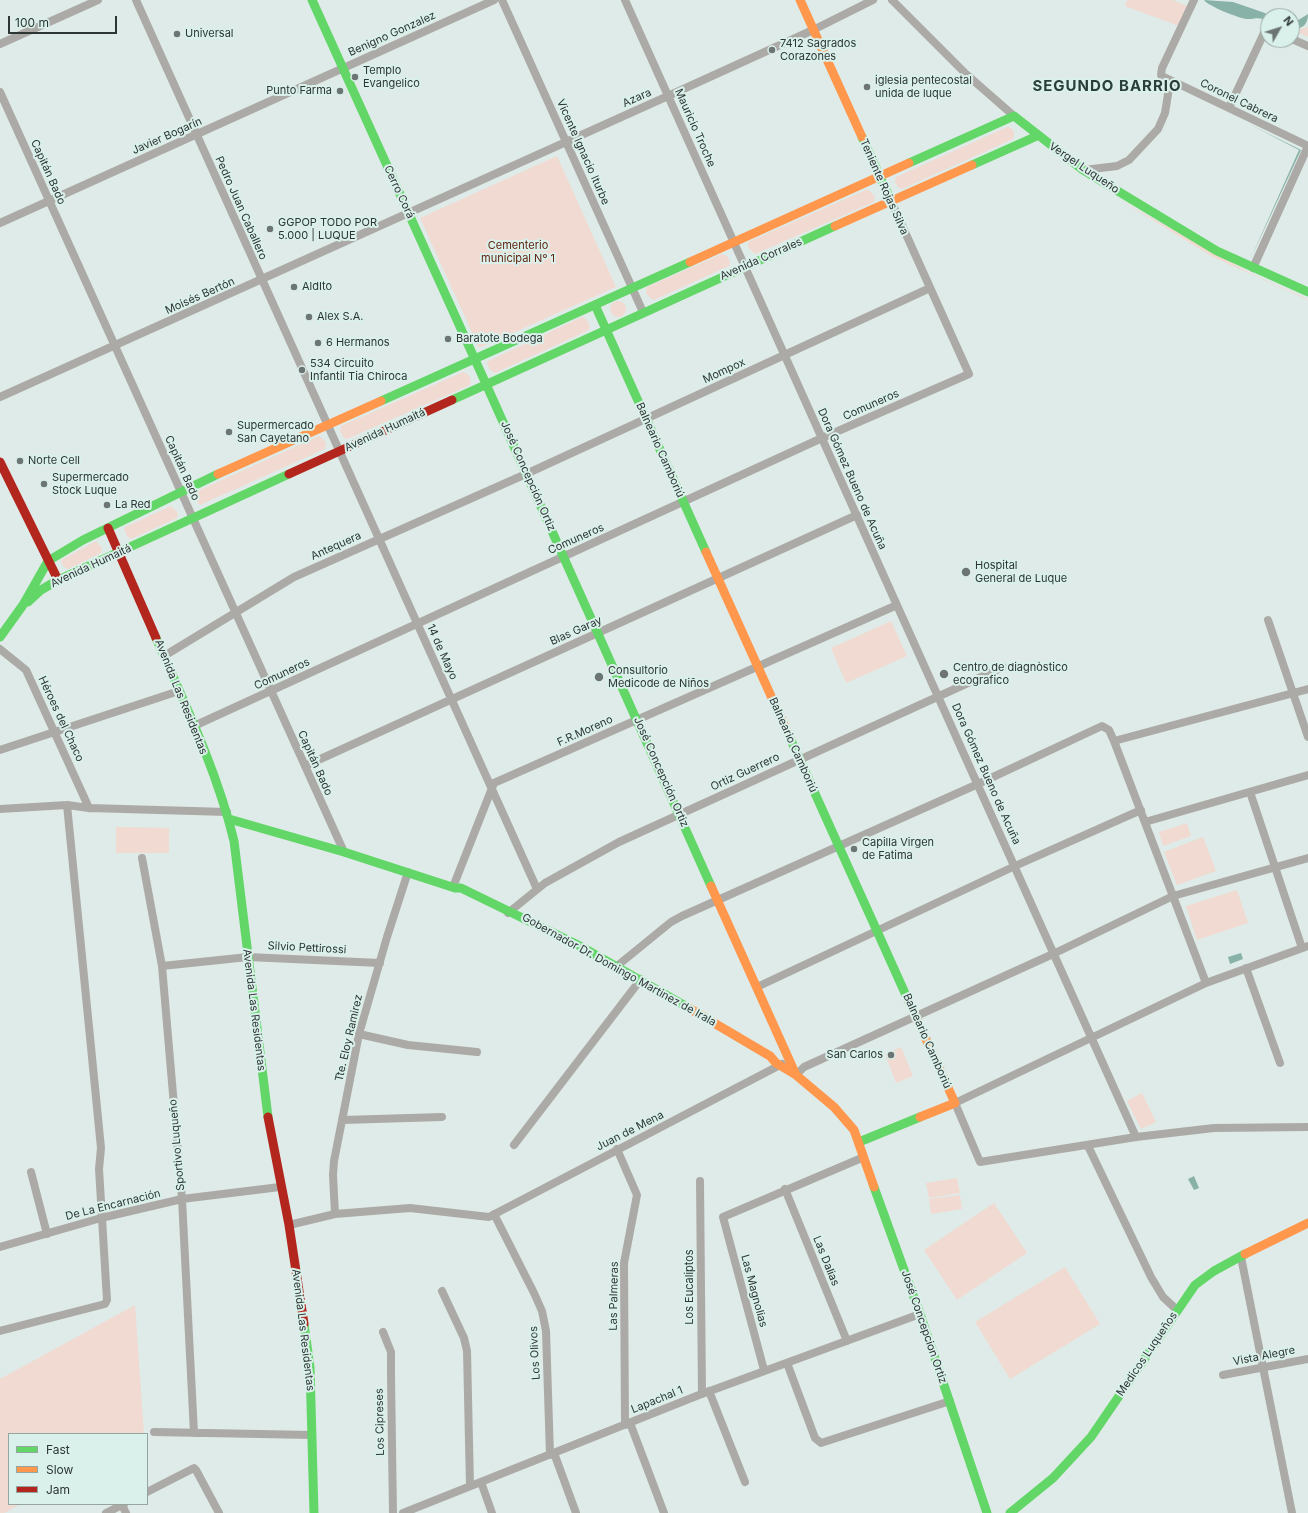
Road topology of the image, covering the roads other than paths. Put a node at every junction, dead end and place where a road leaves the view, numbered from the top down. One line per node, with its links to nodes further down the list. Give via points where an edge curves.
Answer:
1 (98, 0): 13 (street)
2 (136, 0): 20 (street, Pedro Juan Caballero)
3 (312, 0): 14 (main road, Cerro Corá)
4 (494, 0): 14 (street, Benigno Gonzalez)
5 (502, 0): 22 (street, Vicente Ignacio Iturbe)
6 (625, 0): 17 (street, Mauricio Troche)
7 (800, 0): 11 (main road, Teniente Rojas Silva)
8 (873, 0): 11 (street, Azara)
9 (892, 0): 19 (street, Vergel Luqueño, via 966,74)
10 (1194, 0): 15 (street, via 1162,68)
11 (813, 30): 17 (street, Azara); 25 (main road, Teniente Rojas Silva)
12 (1260, 42): 18 (street)
13 (0, 44)
14 (343, 69): 20 (street, Javier Bogarín); 28 (main road, Cerro Corá)
15 (1161, 76): 18 (street, Coronel Cabrera); 24 (street, via 1169,88 1165,113 1154,136 1123,165)
16 (0, 92): 26 (street, Capitán Bado)
17 (668, 96): 22 (street, Azara); 30 (street, Mauricio Troche)
18 (1229, 108): 23 (street, Coronel Cabrera)
19 (1014, 116): 21 (main road, Vergel Luqueño); 25 (main road)
20 (196, 135): 26 (street, Javier Bogarín); 33 (street, Pedro Juan Caballero)
21 (1037, 136): 24 (main road, Vergel Luqueño); 27 (main road, Avenida Corrales)
22 (566, 142): 28 (street, Azara); 34 (street, Vicente Ignacio Iturbe)
23 (1308, 146): 32 (street)
24 (1084, 170): 32 (main road, Vergel Luqueño, via 1218,251)
25 (880, 176): 27 (main road, Teniente Rojas Silva); 30 (main road)
26 (49, 201): 29 (street, Javier Bogarín); 40 (street, Capitán Bado)
27 (891, 201): 31 (main road, Avenida Corrales); 35 (street, Teniente Rojas Silva)
28 (409, 214): 33 (street, Moisés Bertón); 42 (main road, Cerro Corá)
29 (0, 223)
30 (734, 241): 31 (street, Mauricio Troche); 34 (main road)
31 (746, 266): 38 (main road, Avenida Corrales); 41 (street, Dora Gómez Bueno de Acuña)
32 (1253, 268): 36 (main road, Vergel Luqueño)
33 (262, 280): 40 (street, Moisés Bertón); 47 (street, Pedro Juan Caballero)
34 (632, 288): 37 (main road); 38 (street, Vicente Ignacio Iturbe)
35 (930, 288): 41 (street, Mompox); 43 (street, Teniente Rojas Silva)
36 (1308, 292)
37 (595, 305): 39 (main road, Balneario Camboriú); 42 (main road)
38 (643, 312): 39 (main road, Avenida Corrales)
39 (606, 329): 44 (main road, Avenida Corrales); 46 (main road, Balneario Camboriú)
40 (115, 346): 45 (street, Moisés Bertón); 52 (street, Capitán Bado)
41 (785, 355): 46 (street, Mompox); 48 (street, Dora Gómez Bueno de Acuña)
42 (475, 360): 44 (main road, Cerro Corá); 47 (main road, Avenida Humaitá)
43 (969, 374): 48 (street, Comuneros)
44 (486, 384): 49 (main road, Avenida Humaitá); 51 (main road, José Concepción Ortiz)
45 (0, 397)
46 (646, 419): 51 (street, Mompox); 53 (main road, Balneario Camboriú)
47 (327, 424): 49 (street, 14 de Mayo); 52 (main road, Avenida Humaitá)
48 (822, 438): 53 (street, Comuneros); 54 (street, Dora Gómez Bueno de Acuña)
49 (339, 451): 55 (main road, Avenida Humaitá); 57 (street, 14 de Mayo)
50 (0, 462): 60 (main road)
51 (526, 474): 57 (street, Antequera); 59 (main road, José Concepción Ortiz)
52 (180, 491): 55 (street, Capitán Bado); 56 (main road, Avenida Humaitá)
53 (684, 502): 59 (street, Comuneros); 61 (main road, Balneario Camboriú)
54 (857, 516): 61 (street, Blas Garay); 63 (street, Dora Gómez Bueno de Acuña)
55 (193, 518): 58 (main road, Avenida Humaitá); 65 (street, Capitán Bado)
56 (108, 528): 58 (main road, Avenida Las Residentas); 60 (main road, Avenida Humaitá)
57 (379, 540): 65 (street, Antequera, via 294,578); 67 (street, 14 de Mayo)
58 (120, 553): 62 (main road, Avenida Humaitá); 71 (main road, Avenida Las Residentas)
59 (564, 557): 67 (street, Comuneros); 68 (main road, José Concepción Ortiz)
60 (48, 561): 62 (main road); 64 (main road, Avenida Humaitá)
61 (718, 579): 68 (street, Blas Garay); 72 (main road, Balneario Camboriú)
62 (58, 580): 64 (main road, Avenida Humaitá, via 41,590)
63 (897, 605): 72 (street, F.R.Moreno); 78 (street, Dora Gómez Bueno de Acuña)
64 (24, 606): 69 (main road)
65 (235, 612): 71 (street, Antequera); 76 (street, Capitán Bado)
66 (1268, 620): 77 (street)
67 (417, 624): 76 (street, Comuneros); 79 (street, 14 de Mayo)
68 (598, 634): 79 (street, Blas Garay); 80 (main road, José Concepción Ortiz)
69 (0, 637)
70 (0, 650): 82 (street, Héroes del Chaco, via 26,670)
71 (164, 656): 75 (main road, Avenida Las Residentas)
72 (758, 666): 80 (street, F.R.Moreno); 86 (main road, Balneario Camboriú)
73 (1003, 667): 78 (street, Ortiz Guerrero)
74 (1308, 689): 77 (street)
75 (178, 690): 81 (main road, Avenida Las Residentas); 82 (street)
76 (271, 691): 81 (street, Comuneros); 87 (street, Capitán Bado)
77 (1293, 693): 83 (street); 84 (street)
78 (939, 696): 86 (street, Ortiz Guerrero); 89 (street, Dora Gómez Bueno de Acuña)
79 (452, 700): 87 (street, Blas Garay); 90 (street, 14 de Mayo)
80 (637, 720): 90 (street, F.R.Moreno, via 494,783); 96 (main road, José Concepción Ortiz)
81 (194, 726): 97 (main road, Avenida Las Residentas)
82 (53, 732): 85 (street); 93 (street, Héroes del Chaco)
83 (1308, 737)
84 (1114, 741): 89 (street, via 1107,728 1099,726); 95 (street)
85 (0, 750)
86 (800, 759): 96 (street, Ortiz Guerrero); 99 (main road, Balneario Camboriú)
87 (305, 766): 100 (street, Capitán Bado)
88 (1308, 775): 91 (street)
89 (978, 784): 99 (street); 103 (street, Dora Gómez Bueno de Acuña)
90 (491, 787): 106 (street); 107 (street, 14 de Mayo)
91 (1250, 792): 98 (street); 104 (street)
92 (67, 805): 93 (street); 94 (street); 147 (street, via 101,1148)
93 (89, 808): 97 (street)
94 (0, 809)
95 (1141, 810): 98 (street); 103 (street)
96 (680, 814): 107 (street, Ortiz Guerrero, via 619,842); 109 (main road, José Concepción Ortiz)
97 (228, 816): 100 (main road, Gobernador Dr. Domingo Martinez de Irala); 114 (main road, Avenida Las Residentas, via 234,841)
98 (1145, 822): 108 (street)
99 (838, 845): 109 (street); 111 (main road, Balneario Camboriú)
100 (344, 852): 105 (main road, Gobernador Dr. Domingo Martinez de Irala)
101 (142, 858): 116 (street, Sportivo Luqueño)
102 (1308, 858): 104 (street)
103 (1015, 866): 111 (street); 113 (street, Dora Gómez Bueno de Acuña)
104 (1275, 868): 108 (street); 112 (street)
105 (408, 872): 106 (main road, Gobernador Dr. Domingo Martinez de Irala); 115 (street, Tte. Eloy Ramirez)
106 (454, 888): 110 (main road, Gobernador Dr. Domingo Martinez de Irala, via 459,894)
107 (537, 889): 110 (street, Ortiz Guerrero)
108 (1173, 896): 113 (street); 120 (street)
109 (718, 899): 117 (street, via 671,922); 121 (main road, José Concepción Ortiz)
110 (509, 912): 117 (main road, Gobernador Dr. Domingo Martinez de Irala); 119 (main road, Gobernador Dr. Domingo Martinez de Irala)
111 (877, 931): 121 (street); 122 (main road, Balneario Camboriú)
112 (1306, 946): 118 (street)
113 (1054, 954): 122 (street); 124 (street, Dora Gómez Bueno de Acuña)
114 (248, 956): 115 (street, Silvio Pettirossi); 116 (street, Silvio Pettirossi); 142 (main road, Avenida Las Residentas, via 270,1130)
115 (380, 963): 123 (street, Tte. Eloy Ramirez)
116 (162, 966): 144 (street, Sportivo Luqueño)
117 (617, 966): 119 (main road, Gobernador Dr. Domingo Martinez de Irala)
118 (1246, 968): 120 (street); 127 (street)
119 (639, 982): 128 (main road, Gobernador Dr. Domingo Martinez de Irala, via 770,1056); 136 (street)
120 (1206, 982): 124 (street)
121 (757, 987): 125 (main road, José Concepción Ortiz)
122 (917, 1018): 129 (street, via 804,1068); 130 (main road, Balneario Camboriú)
123 (359, 1034): 126 (street, via 408,1045); 132 (street, Tte. Eloy Ramirez)
124 (1092, 1037): 130 (street); 134 (street, Dora Gómez Bueno de Acuña)
125 (785, 1048): 128 (street, via 785,1059); 129 (main road, José Concepción Ortiz)
126 (477, 1052)
127 (1280, 1063)
128 (778, 1064): 129 (main road, Gobernador Dr. Domingo Martinez de Irala); 138 (street, Juan de Mena)
129 (796, 1075): 135 (main road, José Concepción Ortiz, via 844,1117)
130 (955, 1103): 135 (main road); 137 (street, Balneario Camboriú, via 980,1162)
131 (442, 1117): 132 (street)
132 (343, 1120): 145 (street, Tte. Eloy Ramirez, via 333,1175)
133 (1308, 1127): 134 (street, via 1214,1128)
134 (1136, 1137): 137 (street)
135 (859, 1142): 139 (main road, José Concepcion Ortiz)
136 (514, 1145)
137 (1088, 1146): 154 (street, via 1151,1278 1163,1297)
138 (617, 1149): 146 (street, Juan de Mena); 166 (street, Las Palmeras, via 637,1195 624,1263)
139 (864, 1157): 143 (street); 155 (main road, José Concepcion Ortiz)
140 (31, 1172): 150 (street)
141 (700, 1181): 164 (street, Los Eucaliptos)
142 (280, 1187): 144 (street, De La Encarnación); 149 (main road, Avenida Las Residentas)
143 (785, 1189): 158 (street, Las Dalias); 162 (street, Las Magnolias, via 726,1214 723,1218)
144 (182, 1199): 147 (street, De La Encarnación); 168 (street, Sportivo Luqueño)
145 (335, 1214): 146 (street, via 410,1208); 149 (street)
146 (492, 1216): 170 (street, Los Olivos, via 542,1311 546,1331)
147 (101, 1218): 150 (street, De La Encarnación); 156 (street, via 107,1302)
148 (1308, 1224): 152 (main road, Medicos Luqueños)
149 (288, 1225): 169 (main road, Avenida Las Residentas, via 310,1367)
150 (47, 1234): 151 (street, De La Encarnación)
151 (0, 1247)
152 (1241, 1256): 154 (main road, Medicos Luqueños, via 1195,1285); 161 (street)
153 (442, 1292): 173 (street, via 464,1338 467,1351)
154 (1177, 1310): 185 (main road, Medicos Luqueños, via 1091,1437 1042,1488)
155 (920, 1314): 158 (street, Lapachal 1); 165 (main road, José Concepcion Ortiz)
156 (0, 1331)
157 (384, 1332): 179 (street, Los Cipreses, via 392,1359)
158 (847, 1341): 160 (street, Lapachal 1)
159 (1308, 1359): 161 (street, Vista Alegre)
160 (787, 1363): 162 (street, Lapachal 1); 165 (street, via 815,1438 821,1443)
161 (1263, 1367): 163 (street, Vista Alegre); 186 (street)
162 (764, 1370): 164 (street, Lapachal 1)
163 (1223, 1375)
164 (706, 1393): 166 (street, Lapachal 1); 172 (street)
165 (950, 1401): 184 (main road, José Concepcion Ortiz)
166 (627, 1424): 170 (street, Lapachal 1); 183 (street)
167 (154, 1432): 168 (street)
168 (194, 1432): 169 (street)
169 (312, 1435): 178 (main road, Avenida Las Residentas)
170 (552, 1454): 171 (street, Lapachal 1); 182 (street, Los Olivos)
171 (481, 1482): 173 (street, Lapachal 1); 181 (street)
172 (745, 1482)
173 (470, 1486): 180 (street, Lapachal 1)
174 (148, 1491): 177 (street, via 192,1469 196,1470)
175 (124, 1507): 176 (street)
176 (106, 1513)
177 (219, 1513)
178 (314, 1513)
179 (393, 1513)
180 (403, 1513)
181 (492, 1513)
182 (576, 1513)
183 (664, 1513)
184 (986, 1513)
185 (1010, 1513)
186 (1292, 1513)

